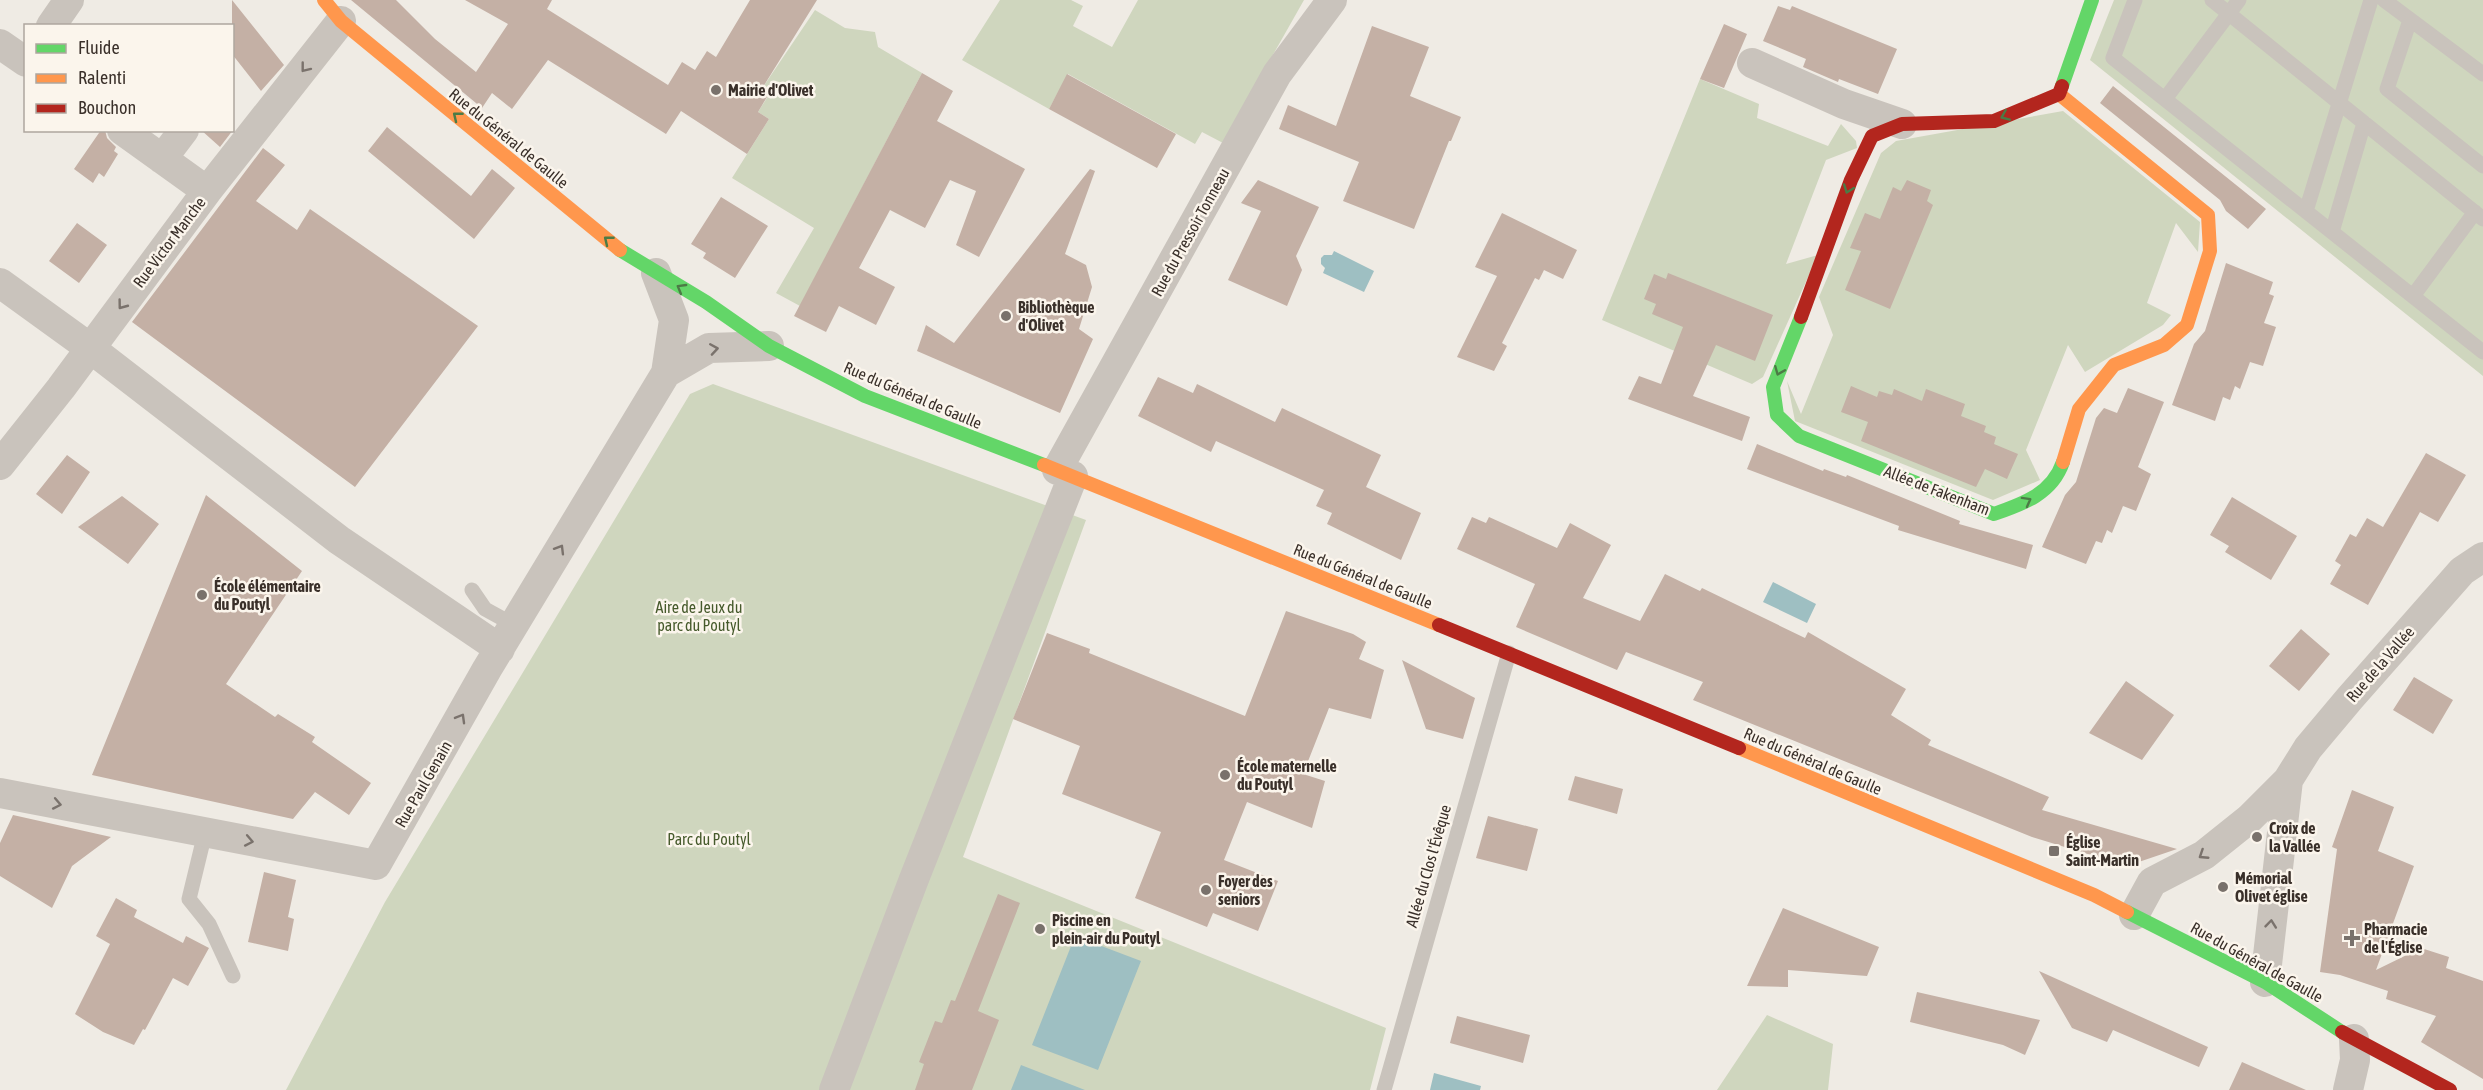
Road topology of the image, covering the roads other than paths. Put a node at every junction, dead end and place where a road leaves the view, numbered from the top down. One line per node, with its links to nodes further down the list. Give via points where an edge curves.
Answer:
1 (69, 0): 12 (street)
2 (1332, 0): 38 (street, Rue du Pressoir Tonneau, via 1277,74)
3 (2092, 0): 17 (main road)
4 (2135, 0): 18 (lane, via 2113,58)
5 (2212, 0): 10 (lane)
6 (2239, 0): 10 (lane)
7 (2371, 0): 19 (lane)
8 (2384, 0): 11 (lane)
9 (332, 11): 26 (street, Rue Victor Manche, one-way to 26); 30 (main road, Rue du Général de Gaulle, one-way to 9, via 626,254)
10 (2229, 14): 18 (lane); 19 (lane)
11 (2410, 20): 16 (lane); 25 (lane, via 2387,89)
12 (52, 24)
13 (0, 44): 14 (street)
14 (24, 61)
15 (1752, 63): 21 (street, Allée de Fakenham, via 1844,104)
16 (2483, 74)
17 (2059, 94): 21 (main road, Allée de Fakenham, one-way to 21, via 1994,121); 21 (main road, Allée de Fakenham, one-way to 17, via 1872,136 1851,180 1773,387 1777,415 1799,436 1994,514 2029,502 2058,476 2079,409 2114,365 2164,345 2187,325 2210,251 2208,215)
18 (2165, 99): 27 (lane)
19 (2339, 103): 20 (lane); 27 (lane)
20 (2364, 123): 28 (lane); 29 (lane)
21 (1902, 124)
22 (125, 132): 24 (street)
23 (182, 132): 24 (street)
24 (162, 159): 26 (street)
25 (2483, 166)
26 (207, 191): 34 (street, Rue Victor Manche, one-way to 34)
27 (2306, 211): 29 (lane)
28 (2479, 215): 32 (lane)
29 (2332, 232): 32 (lane)
30 (656, 273): 33 (main road, Rue du Général de Gaulle, one-way to 30); 36 (street, Rue Paul Genain, via 674,320)
31 (0, 283): 34 (street)
32 (2413, 296): 35 (lane)
33 (769, 346): 36 (street, Rue Paul Genain, one-way to 33, via 709,348); 38 (main road, Rue du Général de Gaulle, via 865,396)
34 (90, 348): 37 (street, Rue Victor Manche); 41 (street, via 339,540)
35 (2483, 352)
36 (666, 373): 41 (street, Rue Paul Genain, one-way to 36)
37 (0, 465)
38 (1065, 473): 42 (main road, Rue du Général de Gaulle); 50 (street, Rue du Pressoir Tonneau)
39 (2483, 557): 43 (street, Rue de la Vallée, via 2462,571 2358,689 2308,748)
40 (472, 590): 41 (lane)
41 (507, 637): 45 (street, Rue Paul Genain, one-way to 41, via 376,865)
42 (1509, 653): 46 (main road, Rue du Général de Gaulle, via 2083,890); 51 (lane, Allée du Clos l'Évêque)
43 (2288, 780): 46 (street, Rue de la Vallée, one-way to 46, via 2249,819 2204,855 2152,882); 48 (street, Rue de la Vallée, one-way to 43)
44 (0, 793): 45 (street, Rue Paul Genain, one-way to 45)
45 (205, 833): 47 (lane, via 189,898 209,924)
46 (2134, 915): 48 (main road, Rue du Général de Gaulle)
47 (233, 976)
48 (2265, 982): 49 (main road, Rue du Général de Gaulle)
49 (2354, 1039): 52 (street, via 2355,1060); 53 (main road, Rue du Général de Gaulle)
50 (834, 1090)
51 (1384, 1090)
52 (2348, 1090)
53 (2450, 1090)

